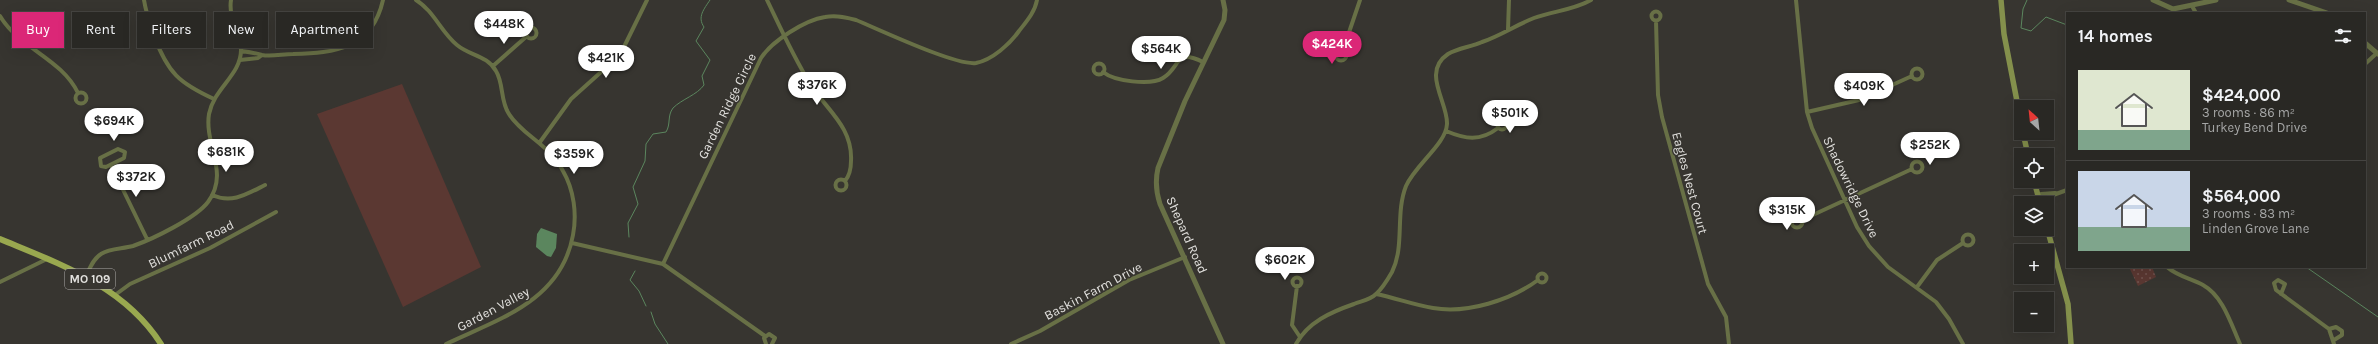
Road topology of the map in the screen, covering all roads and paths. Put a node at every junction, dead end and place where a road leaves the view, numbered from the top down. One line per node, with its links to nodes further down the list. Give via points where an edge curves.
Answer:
1 (144, 0): 39 (street, via 159,49 171,71 182,83)
2 (231, 0): 18 (street)
3 (383, 0): 31 (street, via 371,28 348,46 327,53)
4 (416, 0): 35 (street, via 426,7 456,44)
5 (647, 0): 44 (street, via 620,55 571,99)
6 (767, 0): 24 (street)
7 (1037, 0): 24 (street, Garden Ridge Circle, via 1032,14 1014,39 990,57 976,63 956,60 845,17 820,18)
8 (1224, 0): 33 (street, Shepard Road, via 1224,20)
9 (1360, 0): 28 (street)
10 (1509, 0): 23 (street)
11 (1591, 0): 23 (street, via 1535,18)
12 (1796, 0): 41 (street, Shadowridge Drive)
13 (2001, 0): 40 (main road, via 2002,21)
14 (2153, 0): 17 (street, via 2173,9)
15 (2216, 0): 17 (street)
16 (2289, 0): 20 (street)
17 (2192, 6): 19 (street)
18 (231, 12)
19 (2195, 12)
20 (2324, 12)
21 (0, 16): 38 (street, via 16,36 65,74)
22 (1656, 21): 83 (street, Eagles Nest Court, via 1658,95 1662,117 1708,284 1726,317)
23 (1508, 30): 43 (street, via 1481,43 1453,52 1440,62 1436,72 1436,83 1446,112)
24 (785, 35): 47 (street, via 809,83 840,121 848,136 852,159 850,173); 62 (street, Garden Ridge Circle, via 761,58)
25 (527, 36): 35 (street)
26 (2366, 44): 30 (street)
27 (240, 48): 29 (street)
28 (1343, 50)
29 (241, 51): 31 (street); 32 (street)
30 (2378, 53): 34 (street)
31 (262, 55): 32 (street, via 258,58)
32 (240, 60): 39 (street)
33 (1203, 62): 36 (street, via 1184,57 1176,62 1167,75 1158,80 1115,79); 60 (street, Shepard Road, via 1161,161 1156,179 1156,193 1160,204)
34 (2366, 63)
35 (493, 66): 44 (street, Garden Valley, via 500,79 503,101 509,114)
36 (1103, 72)
37 (1912, 76): 41 (street, via 1859,100)
38 (78, 93)
39 (214, 99): 50 (street, via 209,115 209,132 218,174)
40 (2017, 100)
41 (1808, 112): 52 (street, Shadowridge Drive, via 1812,128)
42 (1498, 128): 43 (street, via 1486,136 1472,139)
43 (1446, 131): 69 (street, via 1438,146 1417,167 1406,187 1399,212 1396,262)
44 (540, 142): 58 (street, Garden Valley, via 555,157 569,184 575,214)
45 (111, 165): 45 (street, via 124,158 124,150 118,149 100,160 102,167); 57 (street)
46 (1912, 170): 52 (street)
47 (845, 181)
48 (265, 185): 50 (street, via 235,199 224,200)
49 (2066, 190): 51 (street)
50 (212, 195): 57 (street, via 202,210 192,217)
51 (2048, 196)
52 (1845, 200): 54 (street); 68 (street, Shadowridge Drive, via 1873,251 1893,271)
53 (276, 212): 71 (street, Blumfarm Road, via 210,248 130,284)
54 (1802, 220)
55 (2049, 236): 85 (main road, via 2068,304)
56 (0, 239): 61 (main road, MO 109)
57 (147, 239): 64 (street, via 135,245 102,253 94,260)
58 (572, 243): 62 (street); 77 (street, Garden Valley, via 558,276 536,298)
59 (1963, 243): 68 (street, via 1937,260)
60 (1185, 257): 80 (street, Baskin Farm Drive, via 1129,280 1040,331); 81 (street, Shepard Road)
61 (47, 258): 64 (main road, MO 109); 66 (street)
62 (663, 264): 73 (street)
63 (2169, 268): 86 (street, via 2205,286 2216,295)
64 (86, 276): 71 (main road, MO 109)
65 (1538, 280): 69 (street, via 1500,299 1458,309 1435,309)
66 (0, 282)
67 (1297, 286): 74 (street, via 1292,325)
68 (1917, 287): 84 (street, Shadowridge Drive, via 1941,309)
69 (1376, 294): 74 (street, via 1322,317)
70 (2281, 294): 72 (street)
71 (115, 295): 76 (main road, MO 109, via 139,316)
72 (2329, 329): 75 (street); 75 (street, via 2336,327 2342,331 2342,335)
73 (765, 336): 78 (street); 79 (street, via 773,335 775,340)
74 (1300, 337): 82 (street)
75 (2334, 342)
76 (161, 344)
77 (446, 344)
78 (766, 344)
79 (772, 344)
80 (1011, 344)
81 (1223, 344)
82 (1296, 344)
83 (1728, 344)
84 (1963, 344)
85 (2071, 344)
86 (2240, 344)

